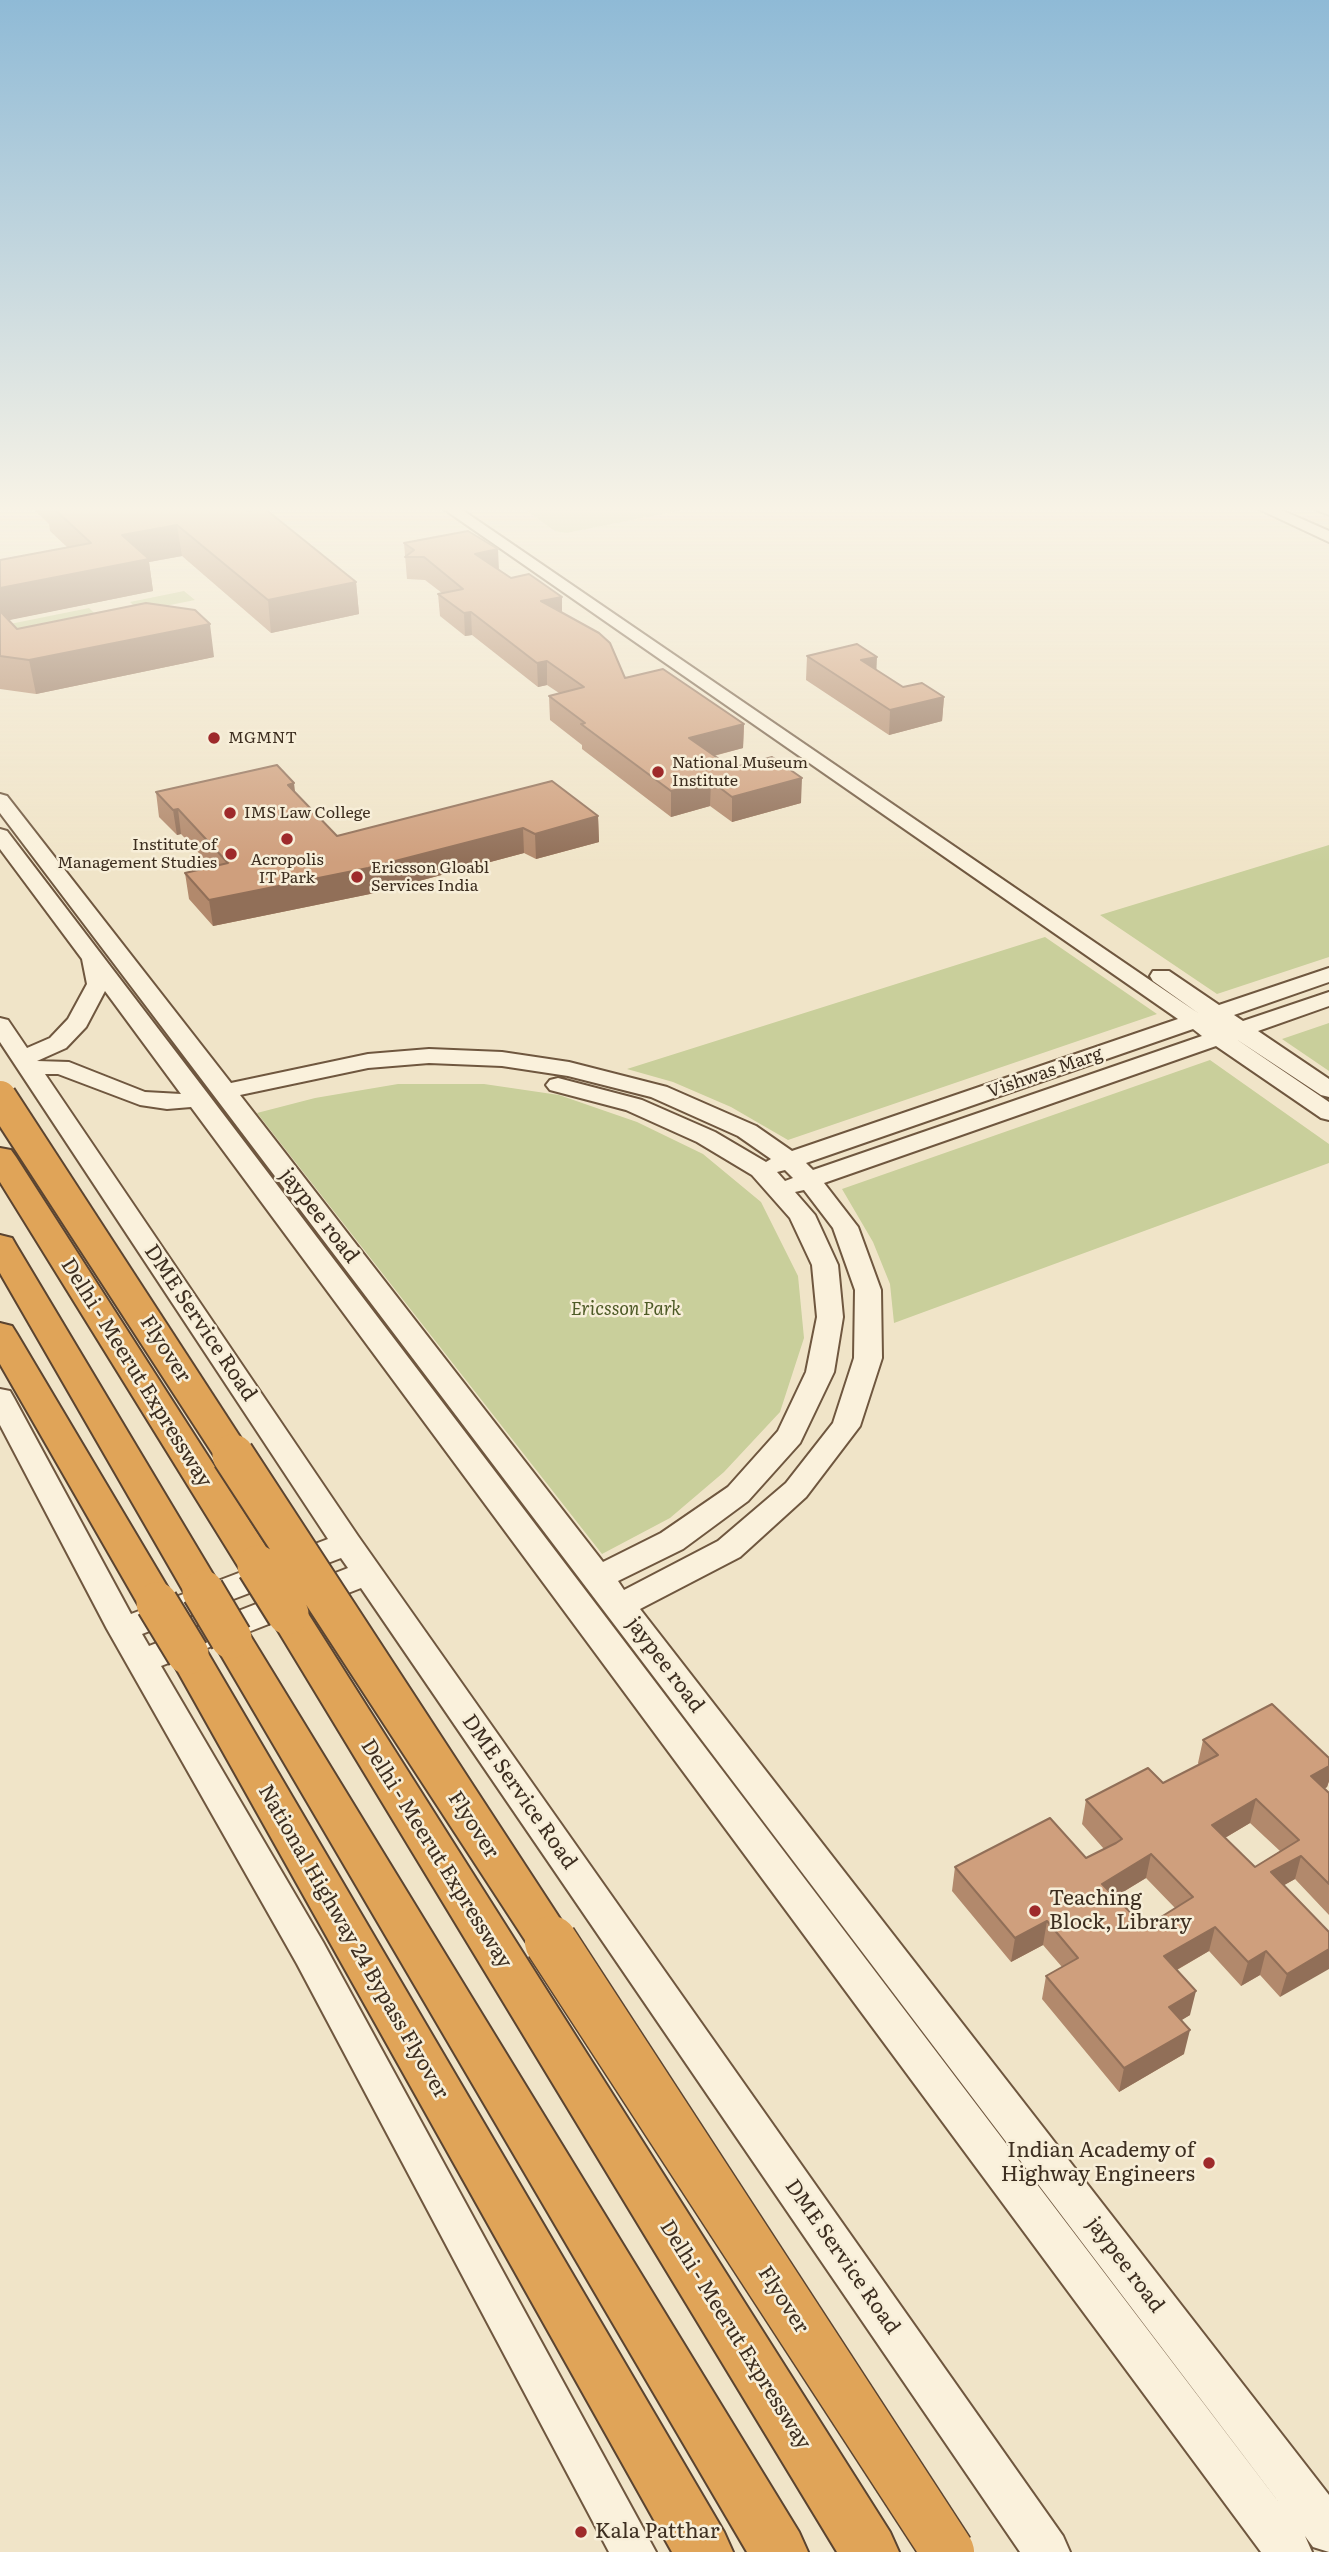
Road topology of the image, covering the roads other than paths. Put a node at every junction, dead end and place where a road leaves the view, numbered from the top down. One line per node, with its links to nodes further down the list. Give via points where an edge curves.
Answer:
1 (621, 624): 9 (street)
2 (638, 624): 9 (street)
3 (0, 800): 13 (street)
4 (0, 835): 5 (street)
5 (92, 957): 10 (street, via 98,984 78,1022 58,1043); 13 (street)
6 (1329, 975): 9 (street, Vishwas Marg)
7 (1329, 999): 9 (street, Vishwas Marg)
8 (0, 1025): 10 (street, DME Service Road)
9 (1217, 1026): 11 (street); 14 (street); 16 (street, Vishwas Marg); 18 (street, Vishwas Marg)
10 (27, 1063): 13 (street, via 61,1067 141,1098 167,1102); 24 (street, DME Service Road)
11 (1329, 1090)
12 (0, 1097): 36 (highway, Flyover, bridge)
13 (219, 1099): 16 (street, via 307,1072 368,1061 429,1056 502,1059 569,1069 659,1092 747,1131); 17 (street, via 381,1076 501,1077 560,1085 634,1105 706,1137); 21 (street)
14 (1329, 1113)
15 (0, 1157): 35 (highway, Delhi - Meerut Expressway, bridge)
16 (789, 1160): 17 (street, Vishwas Marg); 18 (street)
17 (761, 1170): 19 (street)
18 (809, 1180): 19 (street, Vishwas Marg); 26 (street, via 845,1227 868,1290 868,1358 846,1426 796,1490 729,1549)
19 (780, 1190): 25 (street, via 802,1215 825,1265 830,1317 820,1372 790,1437 738,1494 672,1541)
20 (0, 1245): 34 (highway, bridge)
21 (372, 1306): 25 (street, jaypee road); 30 (street)
22 (0, 1334): 33 (highway, National Highway 24 Bypass Flyover, bridge)
23 (0, 1398): 27 (street)
24 (357, 1558): 27 (street); 28 (street); 37 (street, DME Service Road)
25 (598, 1578): 26 (street, jaypee road)
26 (620, 1606): 29 (street, jaypee road)
27 (123, 1629): 28 (street)
28 (142, 1661): 32 (street, via 310,1953)
29 (978, 2073): 30 (street); 31 (street, jaypee road)
30 (944, 2092): 38 (street)
31 (1329, 2531)
32 (634, 2552)
33 (704, 2552)
34 (779, 2552)
35 (870, 2552)
36 (948, 2552)
37 (1046, 2552)
38 (1289, 2552)

